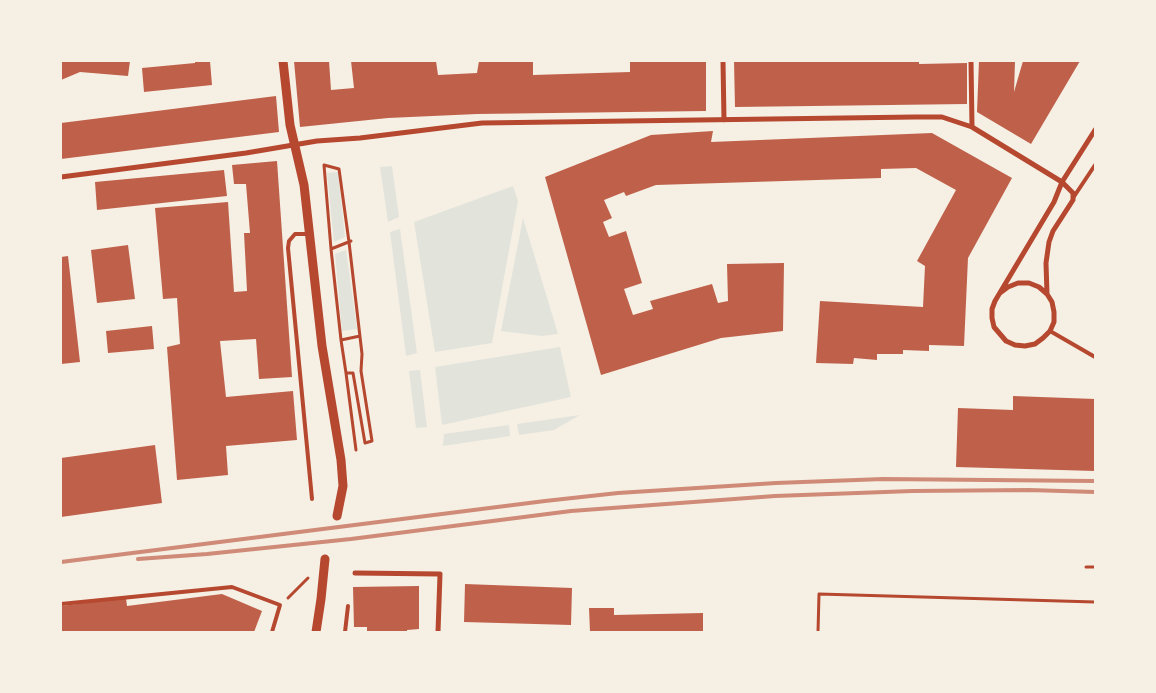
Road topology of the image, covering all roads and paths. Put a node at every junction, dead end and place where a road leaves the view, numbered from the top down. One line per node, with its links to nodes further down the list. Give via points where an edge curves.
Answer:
1 (283, 61): 7 (street)
2 (723, 61): 4 (street)
3 (971, 61): 5 (street)
4 (724, 120): 5 (street, via 926,116 953,120); 7 (street, via 482,123)
5 (972, 128): 10 (street)
6 (1095, 130): 10 (street)
7 (294, 144): 9 (street); 12 (street, via 302,172)
8 (1095, 165): 11 (lane)
9 (61, 176)
10 (1062, 182): 11 (street, via 1072,190); 15 (street, via 1054,202)
11 (1074, 198): 16 (street, via 1049,242)
12 (308, 234): 25 (lane, via 295,234 288,248); 26 (street, via 341,460 343,486)
13 (350, 242): 14 (path); 14 (path, via 339,169 324,165); 18 (path)
14 (331, 249): 19 (path)
15 (1000, 293): 16 (street, via 1018,283 1029,283); 17 (street, via 992,318 994,327 1006,341 1025,346 1039,341)
16 (1047, 294): 17 (street, via 1054,312)
17 (1050, 331): 20 (lane)
18 (360, 336): 19 (path); 22 (path)
19 (341, 340): 23 (path)
20 (1095, 357)
21 (368, 370): 22 (path)
22 (361, 371): 23 (path, via 372,441 365,443 353,373)
23 (346, 374): 24 (path)
24 (357, 452)
25 (312, 499)
26 (337, 516)
27 (324, 559): 37 (street)
28 (1086, 567): 29 (path)
29 (1095, 567)
30 (355, 572): 39 (street, via 440,574)
31 (309, 577): 34 (path)
32 (1095, 602): 40 (path, via 818,594)
33 (61, 604): 34 (lane, via 232,587)
34 (280, 605): 36 (lane)
35 (348, 606): 38 (lane)
36 (272, 632)
37 (316, 632)
38 (345, 632)
39 (438, 632)
40 (818, 632)

